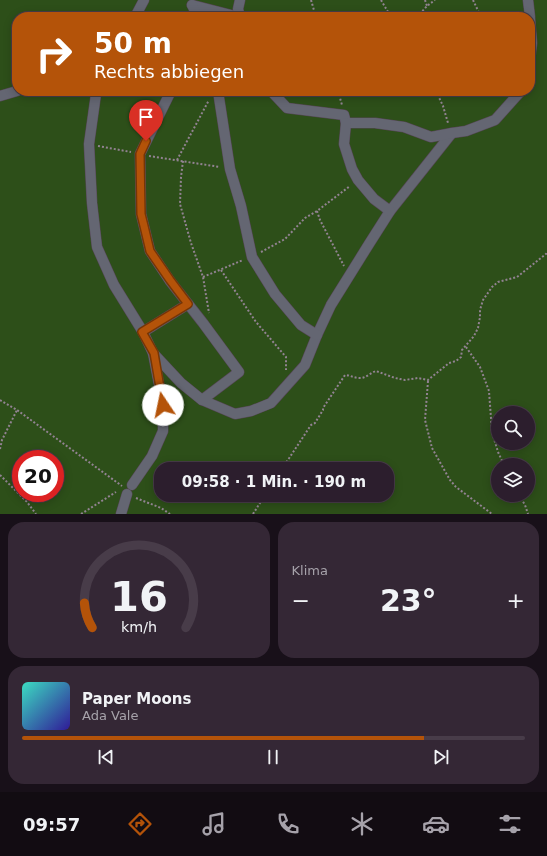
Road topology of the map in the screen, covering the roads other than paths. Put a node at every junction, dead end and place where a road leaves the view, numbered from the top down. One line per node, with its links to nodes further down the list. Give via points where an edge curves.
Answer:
1 (144, 0): 4 (lane)
2 (240, 0): 7 (lane)
3 (528, 0): 8 (lane)
4 (138, 12)
5 (196, 12): 6 (lane, via 192,5)
6 (220, 12)
7 (239, 12)
8 (529, 12)
9 (12, 92): 10 (lane)
10 (0, 96)
11 (96, 96): 20 (lane, via 89,144 97,247 114,285)
12 (169, 96): 19 (lane, via 140,154 141,214 150,251)
13 (219, 96): 21 (lane, via 230,169 252,257 279,299 301,325)
14 (276, 96): 16 (lane, via 287,108)
15 (517, 96): 17 (lane, via 495,120 466,131)
16 (345, 119): 17 (lane, via 404,127 432,137); 18 (lane, via 344,144 352,169 374,199)
17 (452, 133): 18 (lane)
18 (390, 211): 21 (lane, via 331,305)
19 (188, 304): 20 (lane); 23 (lane, via 239,372)
20 (142, 332): 22 (lane)
21 (317, 335): 23 (lane, via 305,365 271,402 251,411 235,414)
22 (154, 353): 23 (lane); 24 (lane, via 163,405 163,431 152,456 128,489)
23 (202, 400)
24 (121, 514)

